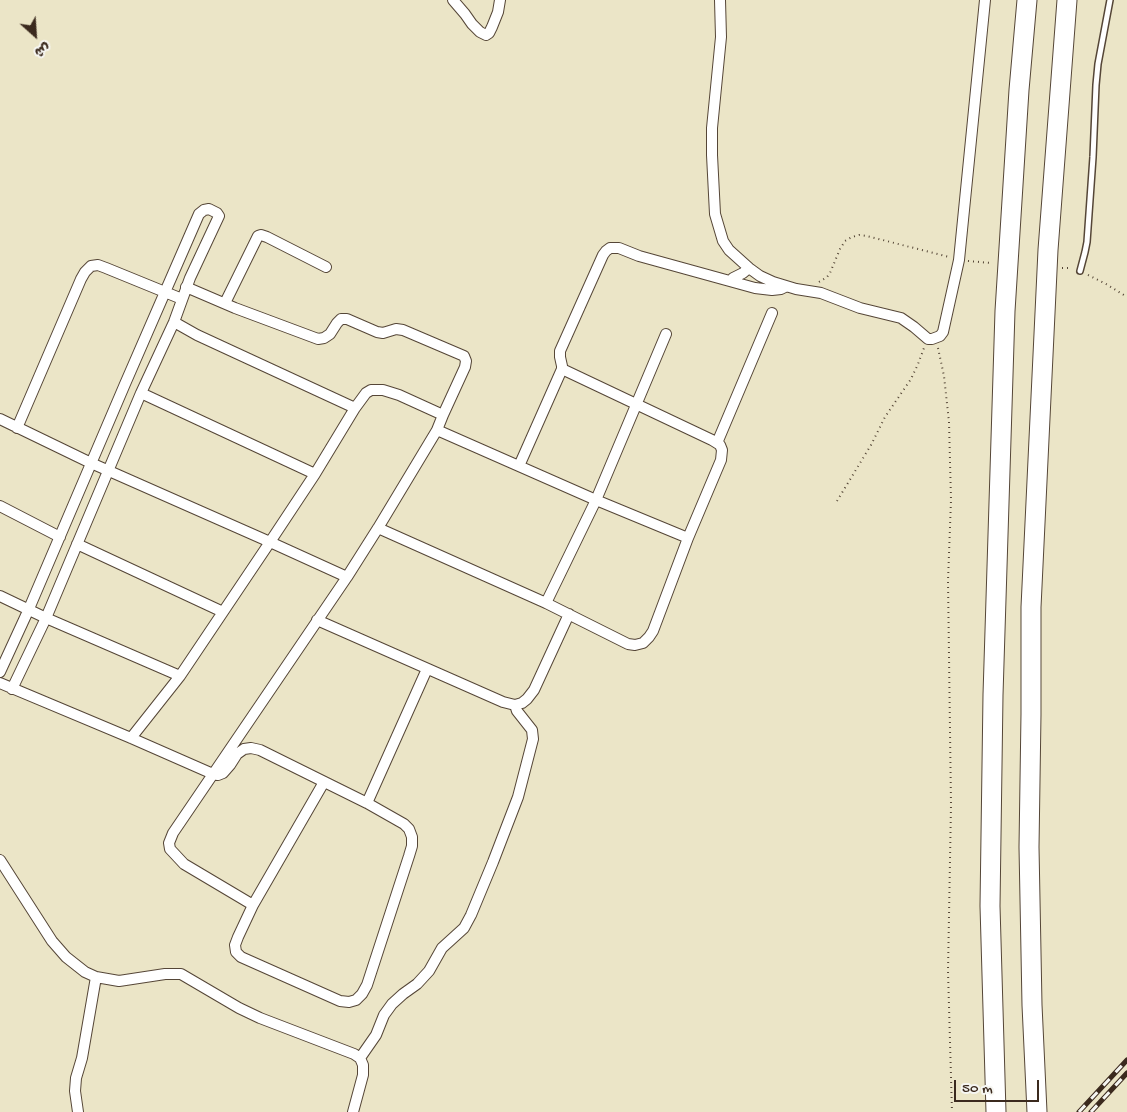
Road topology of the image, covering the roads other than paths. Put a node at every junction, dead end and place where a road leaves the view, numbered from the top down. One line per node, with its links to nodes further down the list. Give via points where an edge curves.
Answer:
1 (453, 0): 2 (street, via 472,24 486,35 498,12)
2 (500, 0)
3 (720, 0): 11 (street, via 721,37 712,128 715,214 723,241)
4 (985, 0): 14 (street, via 959,260 943,332 932,339 901,318 860,308 822,293)
5 (1027, 0): 66 (highway, via 1005,311 993,695 990,906)
6 (1067, 0): 67 (highway, via 1048,250 1030,607 1029,847)
7 (1110, 0): 12 (lane, via 1096,78 1087,242)
8 (190, 236): 9 (street); 9 (street, via 199,214 209,209 219,216); 16 (street)
9 (206, 243): 15 (street)
10 (326, 267): 18 (street, via 267,237 258,236)
11 (749, 268): 13 (street); 14 (street)
12 (1080, 270)
13 (731, 281): 14 (street, via 764,289); 22 (street, via 610,248 602,255 560,352)
14 (786, 286)
15 (186, 287): 17 (street); 18 (street)
16 (166, 292): 17 (street); 28 (street, via 98,265 85,272); 31 (street)
17 (182, 299): 20 (street)
18 (225, 303): 26 (street, via 318,339 330,334 341,319 347,319 377,332 404,330 464,356 465,367)
19 (772, 312): 30 (street)
20 (174, 322): 23 (street); 25 (street)
21 (666, 334): 24 (street)
22 (562, 369): 24 (street); 32 (street)
23 (141, 393): 33 (street); 34 (street)
24 (636, 404): 30 (street); 35 (street)
25 (355, 408): 26 (street, via 366,393 382,390); 34 (street)
26 (443, 414): 29 (street)
27 (0, 419): 28 (street)
28 (17, 428): 31 (street)
29 (437, 430): 32 (street); 37 (street)
30 (717, 442): 39 (street, via 722,450 721,460)
31 (91, 463): 33 (street); 38 (street)
32 (519, 466): 35 (street)
33 (108, 470): 40 (street); 41 (street)
34 (315, 474): 40 (street)
35 (596, 500): 39 (street); 44 (street)
36 (0, 506): 38 (street)
37 (378, 528): 42 (street); 44 (street)
38 (60, 537): 45 (street)
39 (688, 538): 47 (street, via 653,631 643,643 628,644)
40 (270, 542): 42 (street); 46 (street)
41 (77, 544): 46 (street); 48 (street)
42 (346, 577): 49 (street)
43 (0, 596): 45 (street)
44 (546, 603): 47 (street)
45 (28, 610): 48 (street); 51 (street)
46 (223, 612): 52 (street)
47 (569, 614): 55 (street, via 534,690 522,703)
48 (46, 618): 52 (street); 54 (street)
49 (317, 620): 50 (street); 57 (street)
50 (427, 669): 55 (street); 59 (street)
51 (0, 672)
52 (180, 676): 56 (street)
53 (0, 683): 54 (street)
54 (12, 689): 56 (street)
55 (515, 705): 63 (street, via 532,730 533,739 518,797 470,915 464,928 442,948 429,971 392,1004)
56 (131, 738): 57 (street)
57 (213, 774): 58 (street, via 223,773 237,754 251,748); 61 (street, via 173,834 170,849 184,864)
58 (324, 782): 59 (street); 61 (street)
59 (367, 803): 61 (street, via 404,824 412,837 412,846 367,985 356,1000 340,1001 241,957 235,946)
60 (0, 860): 62 (street, via 52,941 66,957)
61 (252, 905)
62 (96, 977): 63 (street, via 119,982 181,974 238,1008); 64 (street, via 76,1078)
63 (360, 1058): 65 (street, via 363,1075)
64 (78, 1112)
65 (352, 1112)
66 (996, 1112)
67 (1037, 1112)

